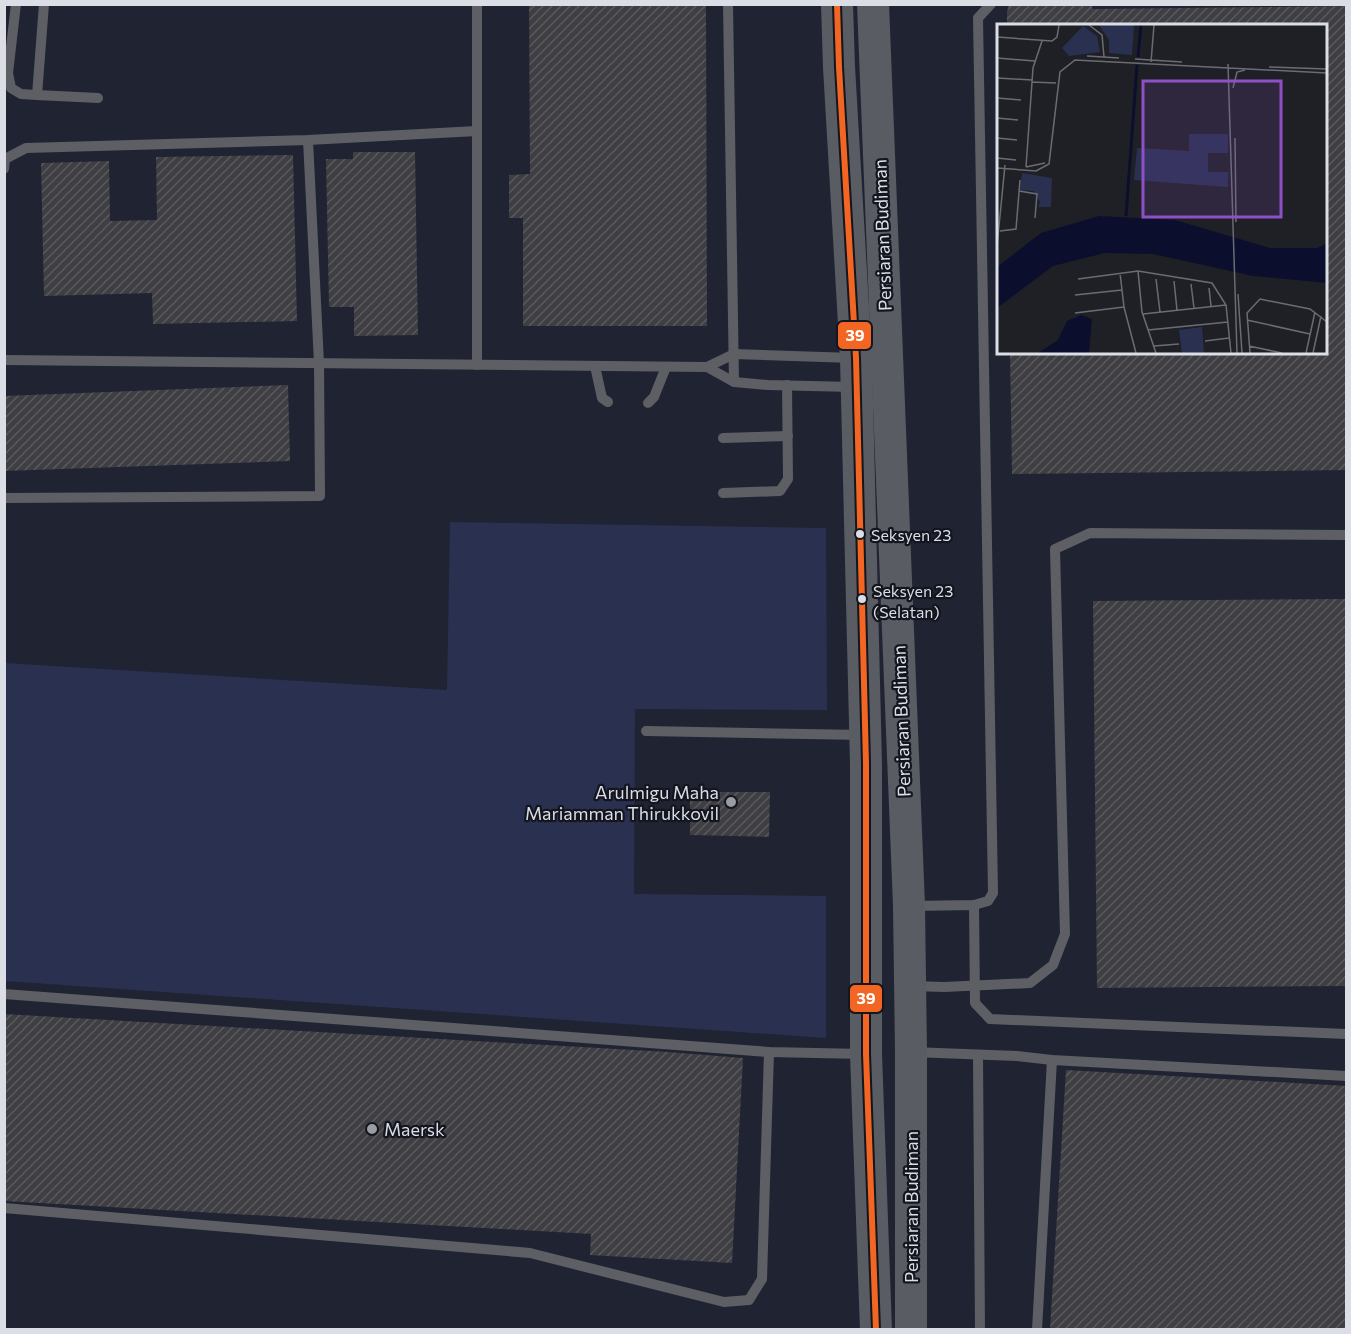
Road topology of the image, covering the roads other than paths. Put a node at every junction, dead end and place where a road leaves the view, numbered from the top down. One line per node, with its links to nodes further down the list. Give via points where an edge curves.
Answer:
1 (16, 4): 12 (lane, via 8,73 11,88 21,94)
2 (44, 4): 12 (lane)
3 (477, 4): 14 (lane)
4 (728, 4): 17 (lane)
5 (826, 4): 10 (main road)
6 (837, 4): 10 (main road, Persiaran Budiman)
7 (873, 4): 11 (main road, Persiaran Budiman)
8 (888, 4): 11 (main road)
9 (991, 4): 36 (lane, via 978,18 993,893 988,901)
10 (839, 67): 24 (main road, Persiaran Budiman)
11 (876, 77): 37 (main road, Persiaran Budiman)
12 (38, 95): 13 (lane)
13 (98, 98)
14 (477, 131): 15 (lane); 20 (lane)
15 (308, 140): 16 (lane, via 26,148 6,159); 19 (lane)
16 (4, 169)
17 (734, 354): 23 (lane); 24 (lane); 25 (lane)
18 (4, 360): 19 (lane)
19 (319, 363): 20 (lane); 32 (lane, via 320,496)
20 (477, 364): 21 (lane)
21 (595, 366): 22 (lane); 27 (lane, via 602,398)
22 (666, 367): 23 (lane); 28 (lane)
23 (707, 367): 25 (lane)
24 (856, 373): 26 (lane); 35 (main road, Persiaran Budiman)
25 (734, 382): 26 (lane)
26 (787, 384): 29 (lane)
27 (608, 402)
28 (648, 403)
29 (788, 436): 30 (lane); 31 (lane, via 788,479 780,490)
30 (723, 438)
31 (723, 493)
32 (4, 498)
33 (1347, 535): 38 (lane, via 1090,533 1055,549 1065,934 1053,965 1030,983)
34 (646, 731): 35 (lane)
35 (864, 735): 44 (main road, Persiaran Budiman)
36 (974, 905): 37 (lane); 38 (lane)
37 (909, 906): 39 (main road, Persiaran Budiman)
38 (974, 985): 39 (lane); 41 (lane, via 975,1003 990,1019)
39 (910, 986): 43 (main road, Persiaran Budiman)
40 (4, 994): 42 (lane)
41 (1347, 1034)
42 (769, 1052): 44 (lane); 48 (lane, via 762,1279 749,1300 724,1302 530,1252)
43 (911, 1052): 45 (lane); 50 (main road, Persiaran Budiman)
44 (866, 1054): 49 (main road, Persiaran Budiman)
45 (978, 1056): 46 (lane); 51 (lane)
46 (1052, 1060): 47 (lane); 52 (lane)
47 (1347, 1076)
48 (4, 1208)
49 (876, 1329)
50 (911, 1329)
51 (980, 1329)
52 (1037, 1329)

